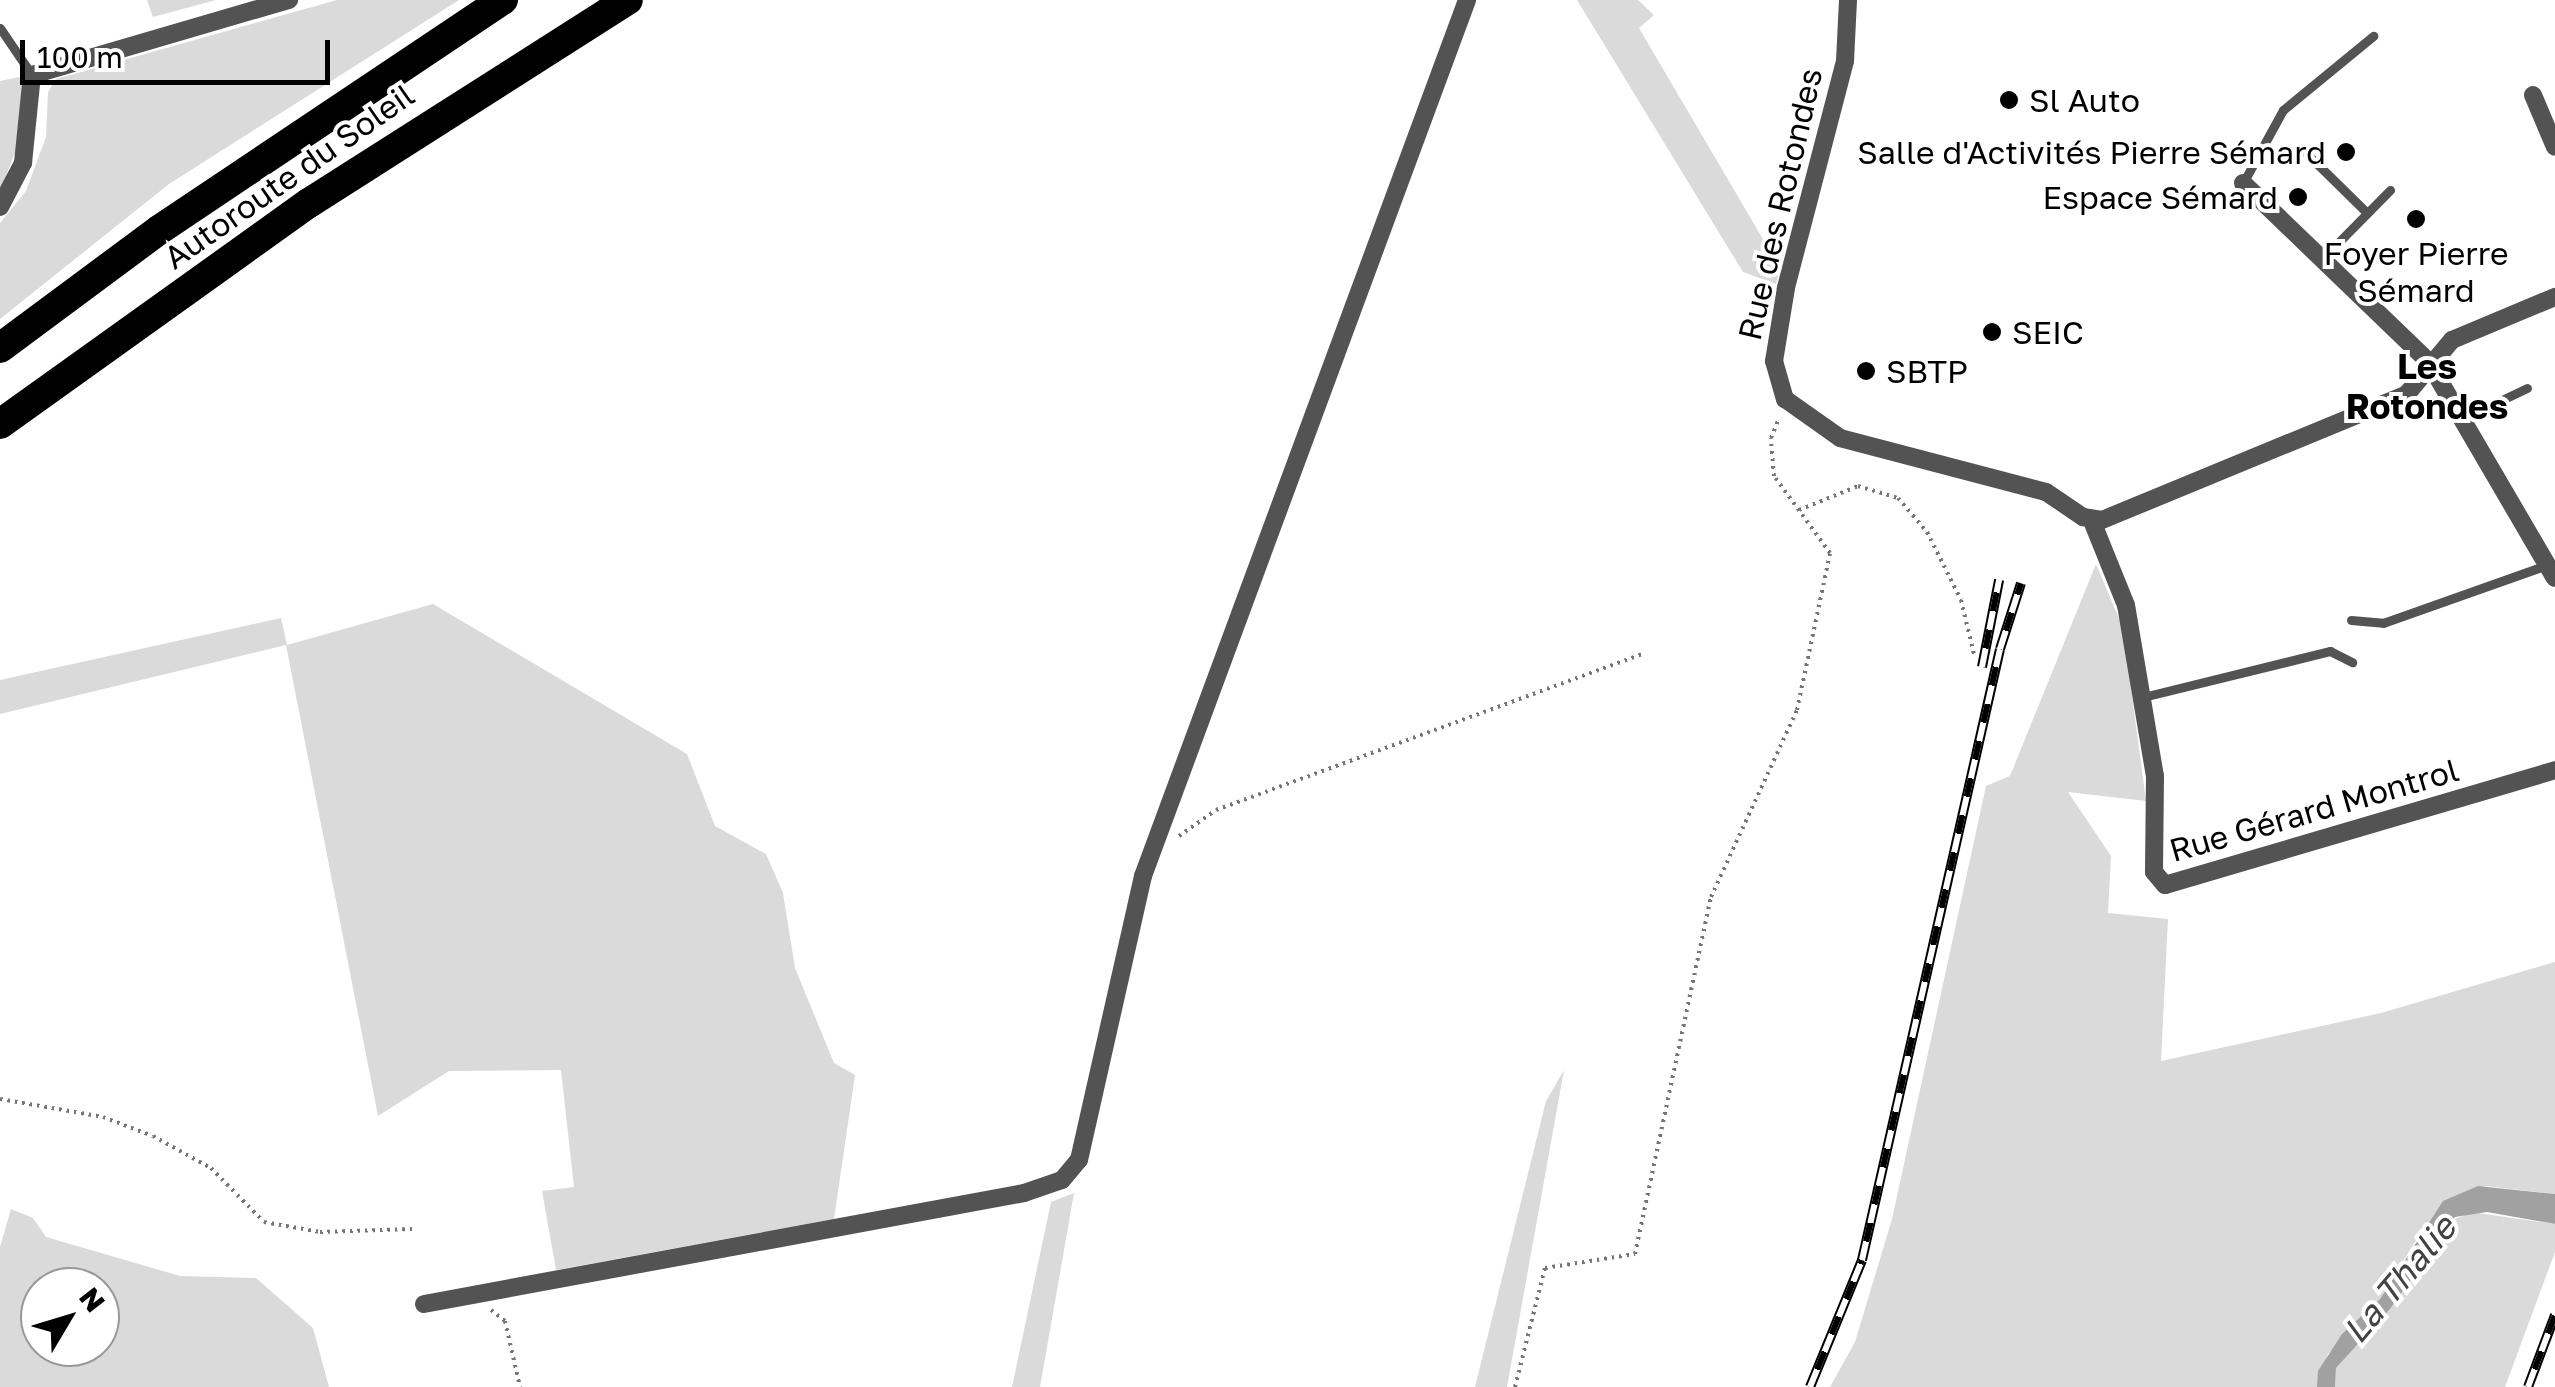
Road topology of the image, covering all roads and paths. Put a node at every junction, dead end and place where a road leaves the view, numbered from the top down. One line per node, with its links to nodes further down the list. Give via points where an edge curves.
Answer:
1 (289, 0): 8 (street)
2 (504, 0): 18 (highway, Autoroute du Soleil, via 160,230)
3 (628, 0): 23 (highway, Autoroute du Soleil, via 370,161)
4 (1467, 0): 36 (street, via 1143,876 1079,1160 1062,1180 1024,1194)
5 (1848, 0): 21 (street, Rue des Rotondes, via 1845,61 1778,325 1774,360)
6 (0, 28): 8 (lane)
7 (2373, 36): 12 (lane, via 2283,110)
8 (32, 75): 14 (street, via 23,164)
9 (2533, 95): 10 (street)
10 (2555, 147)
11 (2303, 150): 15 (lane)
12 (2244, 184): 16 (street)
13 (2390, 190): 15 (lane)
14 (0, 207)
15 (2367, 213): 16 (lane)
16 (2320, 260): 19 (street)
17 (2555, 297): 19 (street, via 2452,340)
18 (0, 348)
19 (2428, 361): 22 (street); 25 (street, via 2421,382 2406,395 2115,518)
20 (2528, 388): 22 (lane)
21 (1785, 399): 24 (path, via 1771,438 1774,476); 25 (street, via 1840,438 2046,492)
22 (2462, 419): 26 (street)
23 (0, 424)
24 (1798, 510): 29 (path, via 1858,486 1898,498 1927,532 1961,600); 39 (path, via 1830,554 1798,710 1711,898 1635,1254 1545,1268)
25 (2092, 521): 31 (street, Rue Gérard Montrol, via 2126,605)
26 (2550, 572): 27 (lane, via 2383,622)
27 (2351, 620)
28 (1643, 654): 33 (path, via 1216,810)
29 (1974, 654)
30 (2352, 662): 31 (lane, via 2330,651)
31 (2143, 698): 32 (street, Rue Gérard Montrol, via 2155,776 2154,872 2165,885)
32 (2555, 770)
33 (1172, 841)
34 (0, 1099): 35 (path, via 103,1117 154,1136 211,1168 264,1222 320,1232)
35 (412, 1228)
36 (472, 1296): 37 (street); 38 (path, via 506,1321)
37 (424, 1304)
38 (520, 1387)
39 (1514, 1387)

